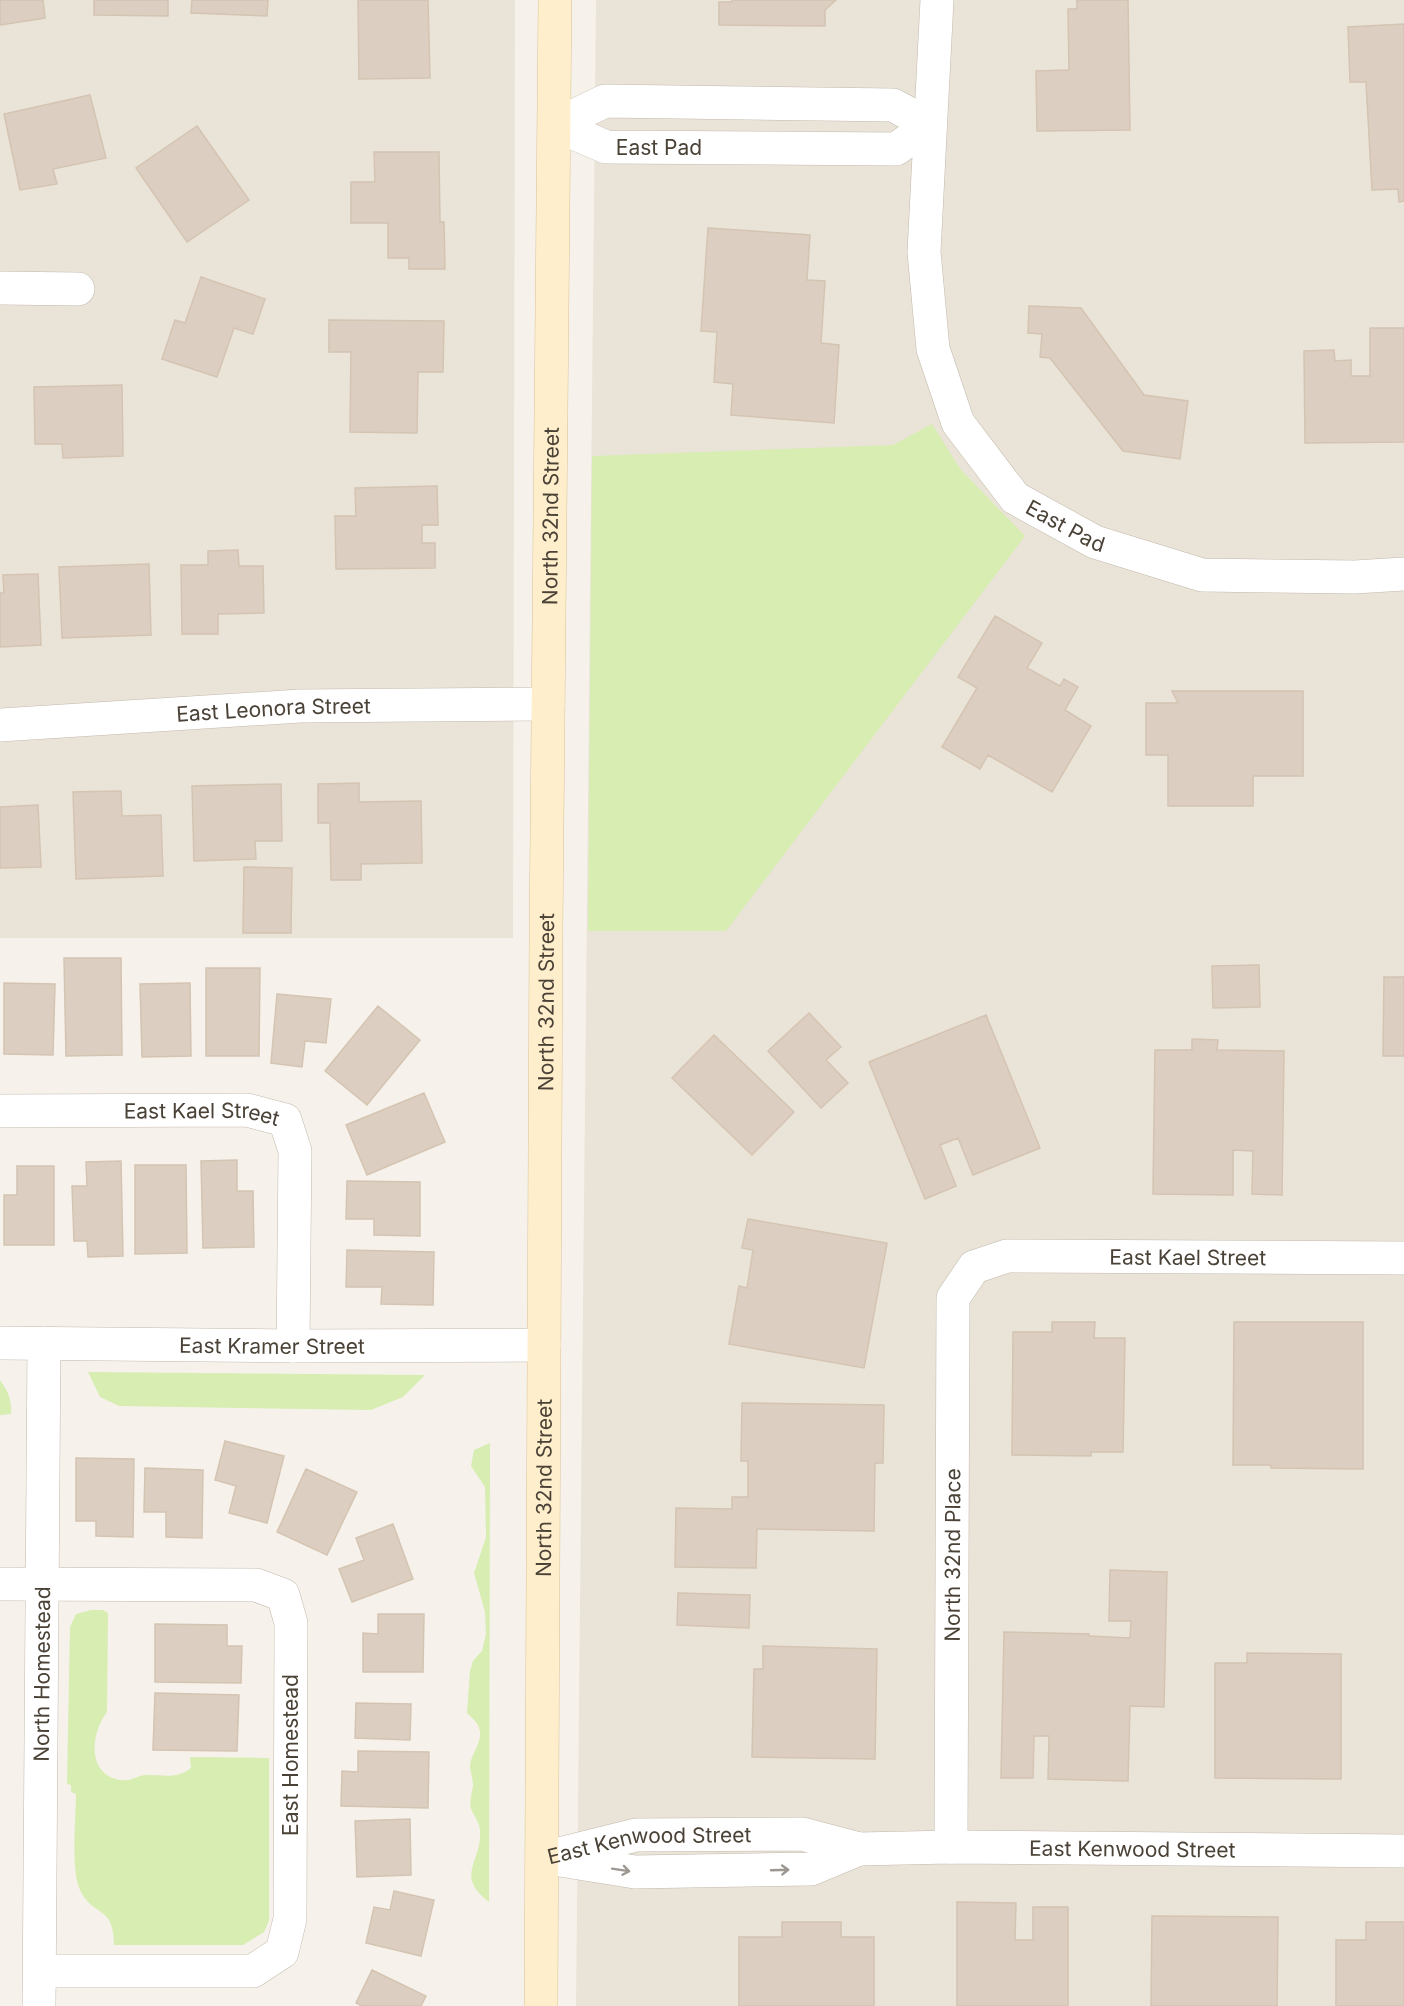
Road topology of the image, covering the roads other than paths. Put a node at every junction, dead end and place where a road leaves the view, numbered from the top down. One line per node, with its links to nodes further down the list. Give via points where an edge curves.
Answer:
1 (555, 0): 3 (street, North 32nd Street)
2 (937, 0): 4 (street, East Pad)
3 (555, 125): 4 (street, via 605,101 893,105); 4 (street, East Pad, via 606,147 896,149); 8 (street, North 32nd Street)
4 (930, 125): 7 (street, East Pad, via 924,252 933,349 958,423 1015,498 1095,542 1202,574)
5 (0, 288): 6 (street)
6 (78, 289)
7 (1404, 574)
8 (549, 704): 9 (street, East Leonora Street, via 300,706); 16 (street, North 32nd Street)
9 (0, 725)
10 (0, 1111): 15 (street, East Kael Street, via 247,1110 285,1120 295,1151)
11 (1404, 1258): 12 (street, East Kael Street, via 1008,1256)
12 (974, 1267): 19 (street, North 32nd Place, via 953,1298)
13 (0, 1343): 14 (street, East Kramer Street)
14 (44, 1343): 15 (street, East Kramer Street); 18 (street, North Homestead)
15 (292, 1346): 16 (street, East Kramer Street)
16 (544, 1346): 21 (street, North 32nd Street)
17 (0, 1584): 18 (street, East Homestead)
18 (42, 1584): 22 (street, North Homestead); 22 (street, East Homestead, via 256,1586 283,1595 291,1623 290,1918 282,1952 254,1971)
19 (951, 1847): 20 (street, East Kenwood Street); 21 (street, East Kenwood Street, via 859,1849 802,1834 636,1835)
20 (1404, 1851)
21 (543, 1858): 24 (street, North 32nd Street)
22 (40, 1971): 23 (street, North Homestead)
23 (39, 2006)
24 (542, 2006)

